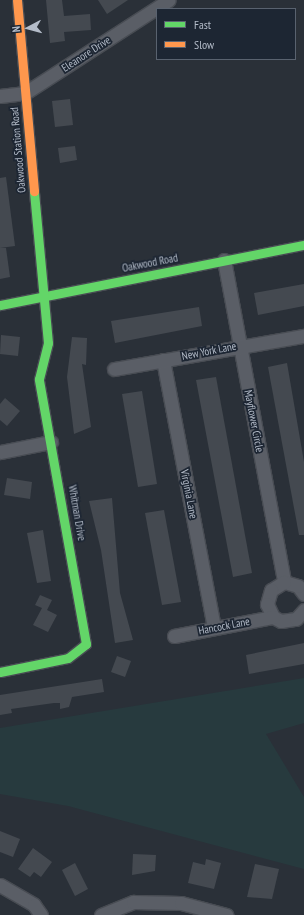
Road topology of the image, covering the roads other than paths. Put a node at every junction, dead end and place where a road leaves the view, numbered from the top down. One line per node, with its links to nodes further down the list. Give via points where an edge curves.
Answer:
1 (17, 0): 5 (street, Oakwood Station Road)
2 (169, 0): 4 (street, Eleanore Drive)
3 (156, 8): 5 (street, Eleanore Drive)
4 (157, 8)
5 (25, 93): 6 (street, Eleanore Drive); 9 (street, Oakwood Station Road)
6 (0, 96)
7 (304, 244): 8 (street, Oakwood Road)
8 (224, 260): 9 (street, Oakwood Road); 12 (street, Mayflower Circle)
9 (44, 297): 10 (street, Oakwood Road); 15 (street, Whitman Drive, via 48,343 40,379)
10 (0, 305)
11 (304, 336): 12 (street, New York Lane)
12 (239, 346): 13 (street, New York Lane); 17 (street, Mayflower Circle)
13 (163, 360): 14 (street, New York Lane); 21 (street, Virginia Lane)
14 (114, 369)
15 (51, 442): 16 (street); 23 (street, Whitman Drive, via 86,644 68,658)
16 (0, 452)
17 (284, 582): 18 (street, via 298,586); 20 (street, via 276,584 267,596)
18 (304, 594)
19 (304, 610): 20 (street, Hancock Lane, via 289,622)
20 (273, 617): 21 (street, Hancock Lane)
21 (214, 627): 22 (street, Hancock Lane)
22 (174, 636)
23 (0, 672)
24 (0, 884): 25 (street, via 34,905)
25 (41, 915)
26 (101, 915): 27 (street, via 133,902 181,903)
27 (226, 915)

